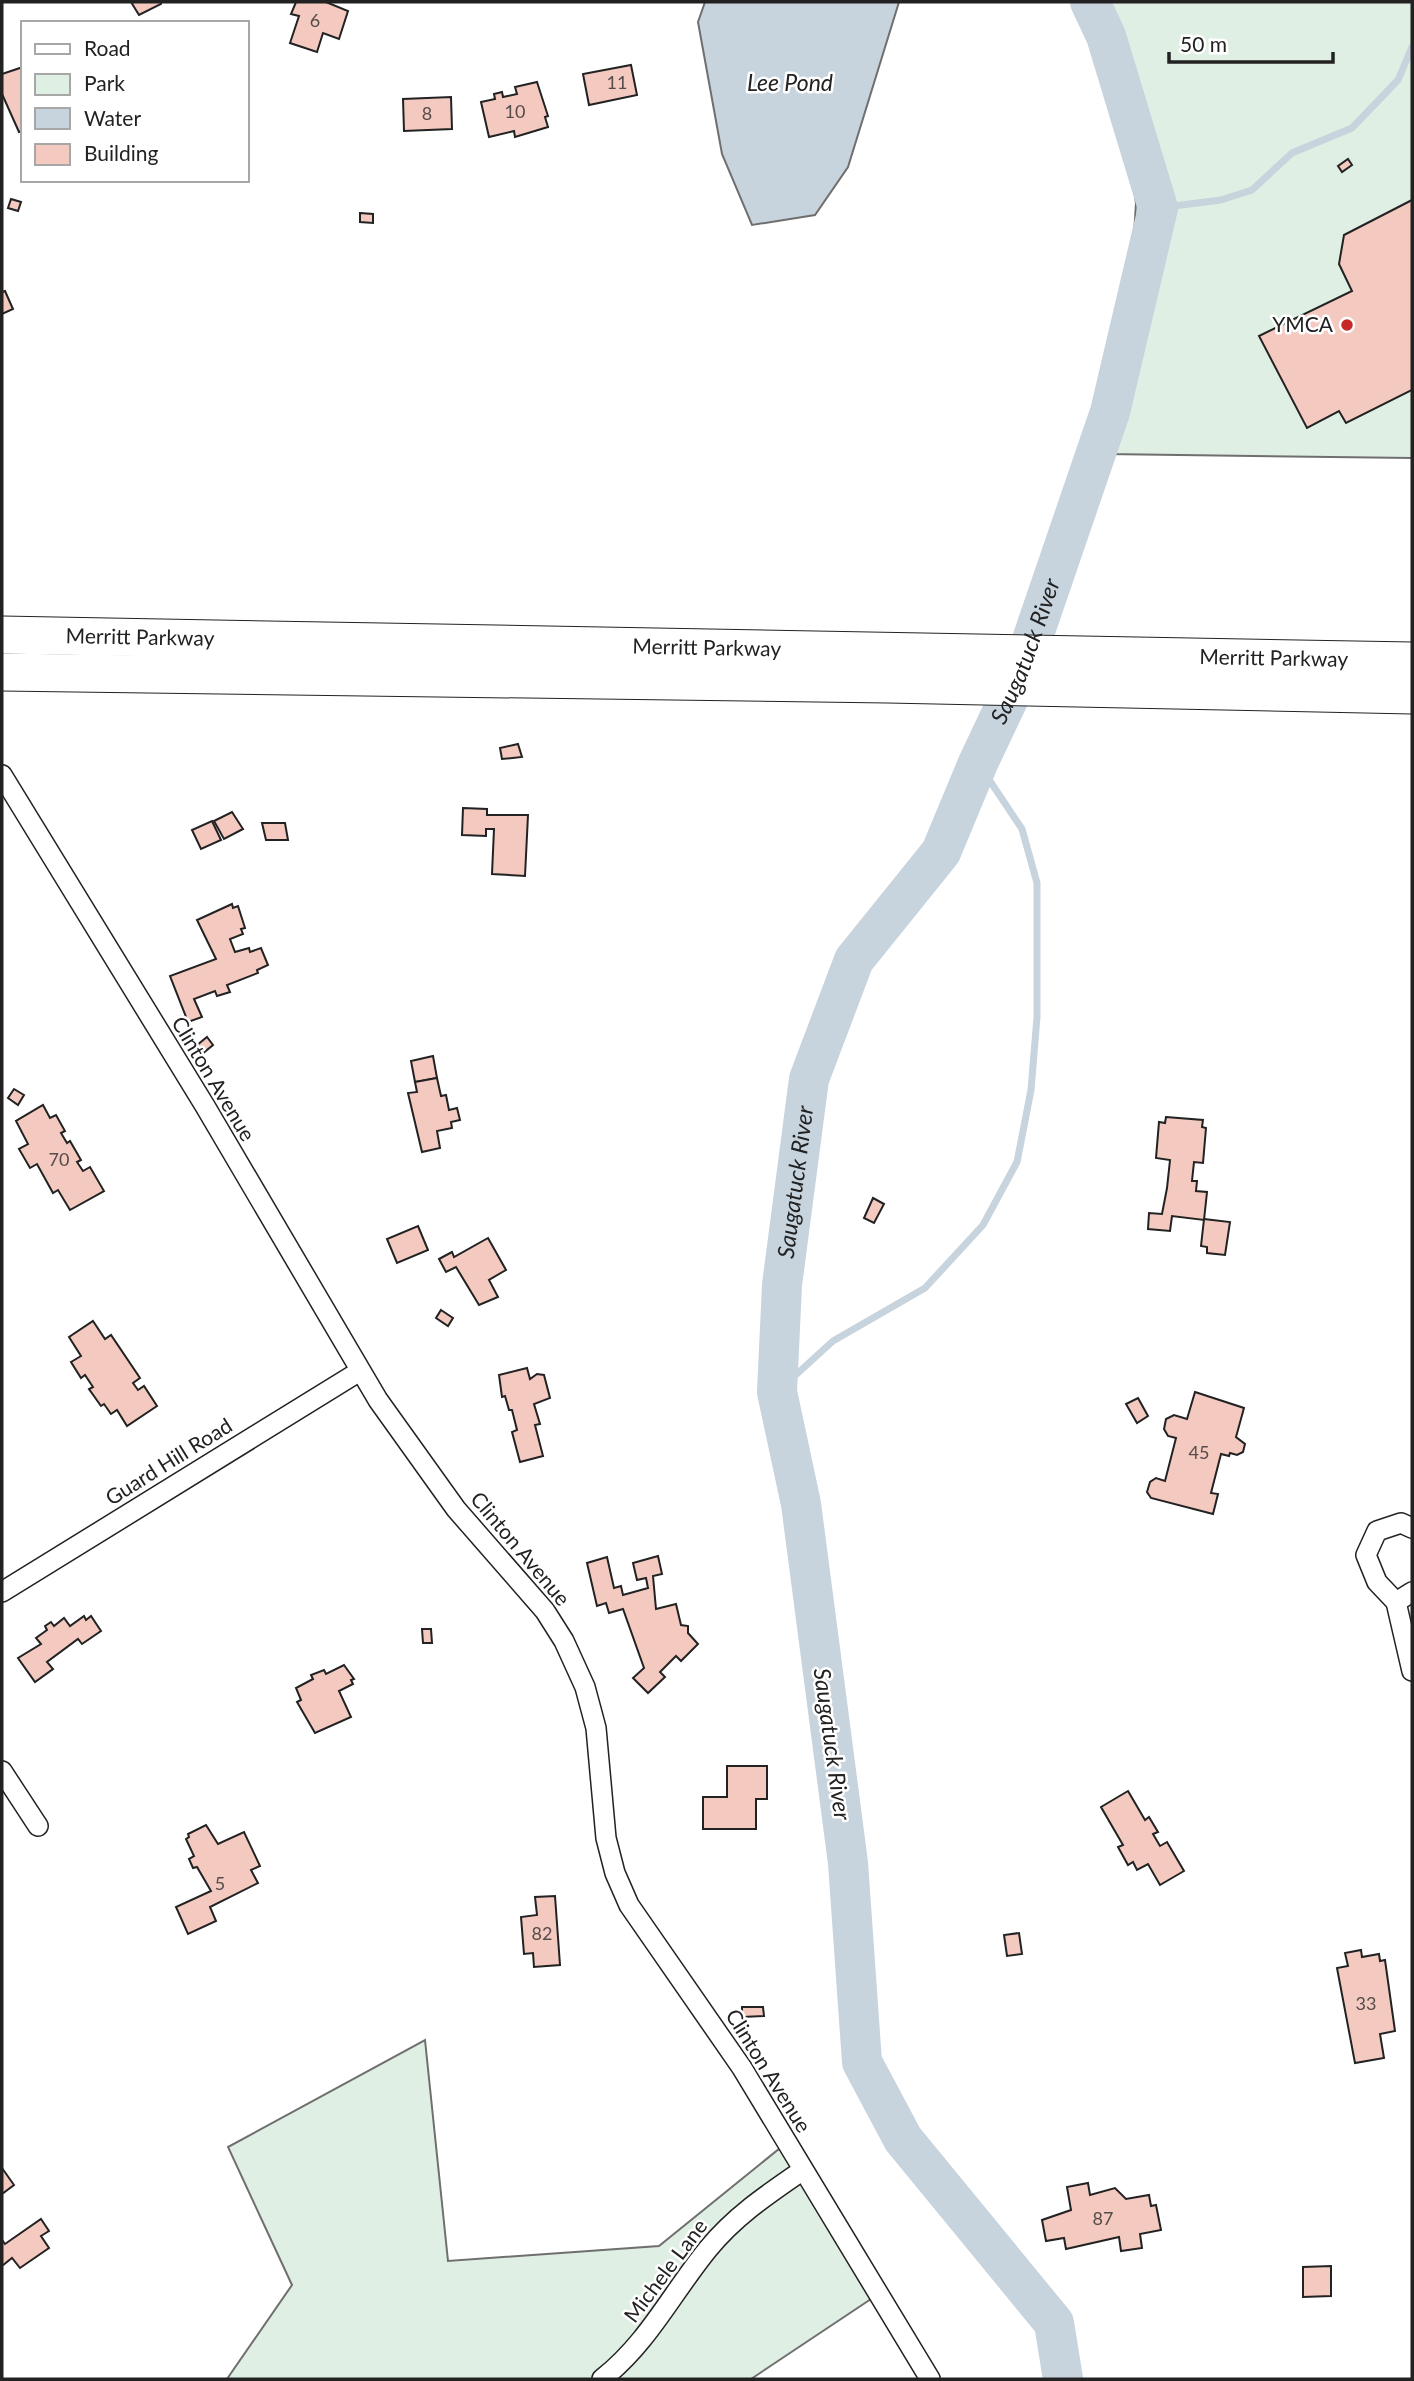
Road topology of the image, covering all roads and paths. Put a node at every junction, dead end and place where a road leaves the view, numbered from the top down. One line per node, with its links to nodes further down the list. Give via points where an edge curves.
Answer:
1 (2, 635): 3 (highway, Merritt Parkway)
2 (1412, 661): 5 (highway, Merritt Parkway)
3 (889, 667): 4 (highway, Merritt Parkway); 5 (highway, Merritt Parkway)
4 (2, 671)
5 (1141, 672): 6 (highway, Merritt Parkway)
6 (1412, 695)
7 (2, 775): 8 (street, Clinton Avenue, via 205,1106)
8 (360, 1371): 10 (street, Guard Hill Road); 15 (street, Clinton Avenue, via 456,1509 545,1611 565,1641 596,1728 606,1838 622,1890)
9 (1412, 1528): 11 (street, via 1401,1523 1377,1531 1366,1555 1377,1582)
10 (2, 1592)
11 (1404, 1597): 12 (street)
12 (1412, 1671)
13 (2, 1771): 14 (street)
14 (38, 1826)
15 (803, 2170): 16 (street, Michele Lane, via 738,2216 706,2251 636,2348); 17 (street, Clinton Avenue)
16 (602, 2379)
17 (930, 2379)

